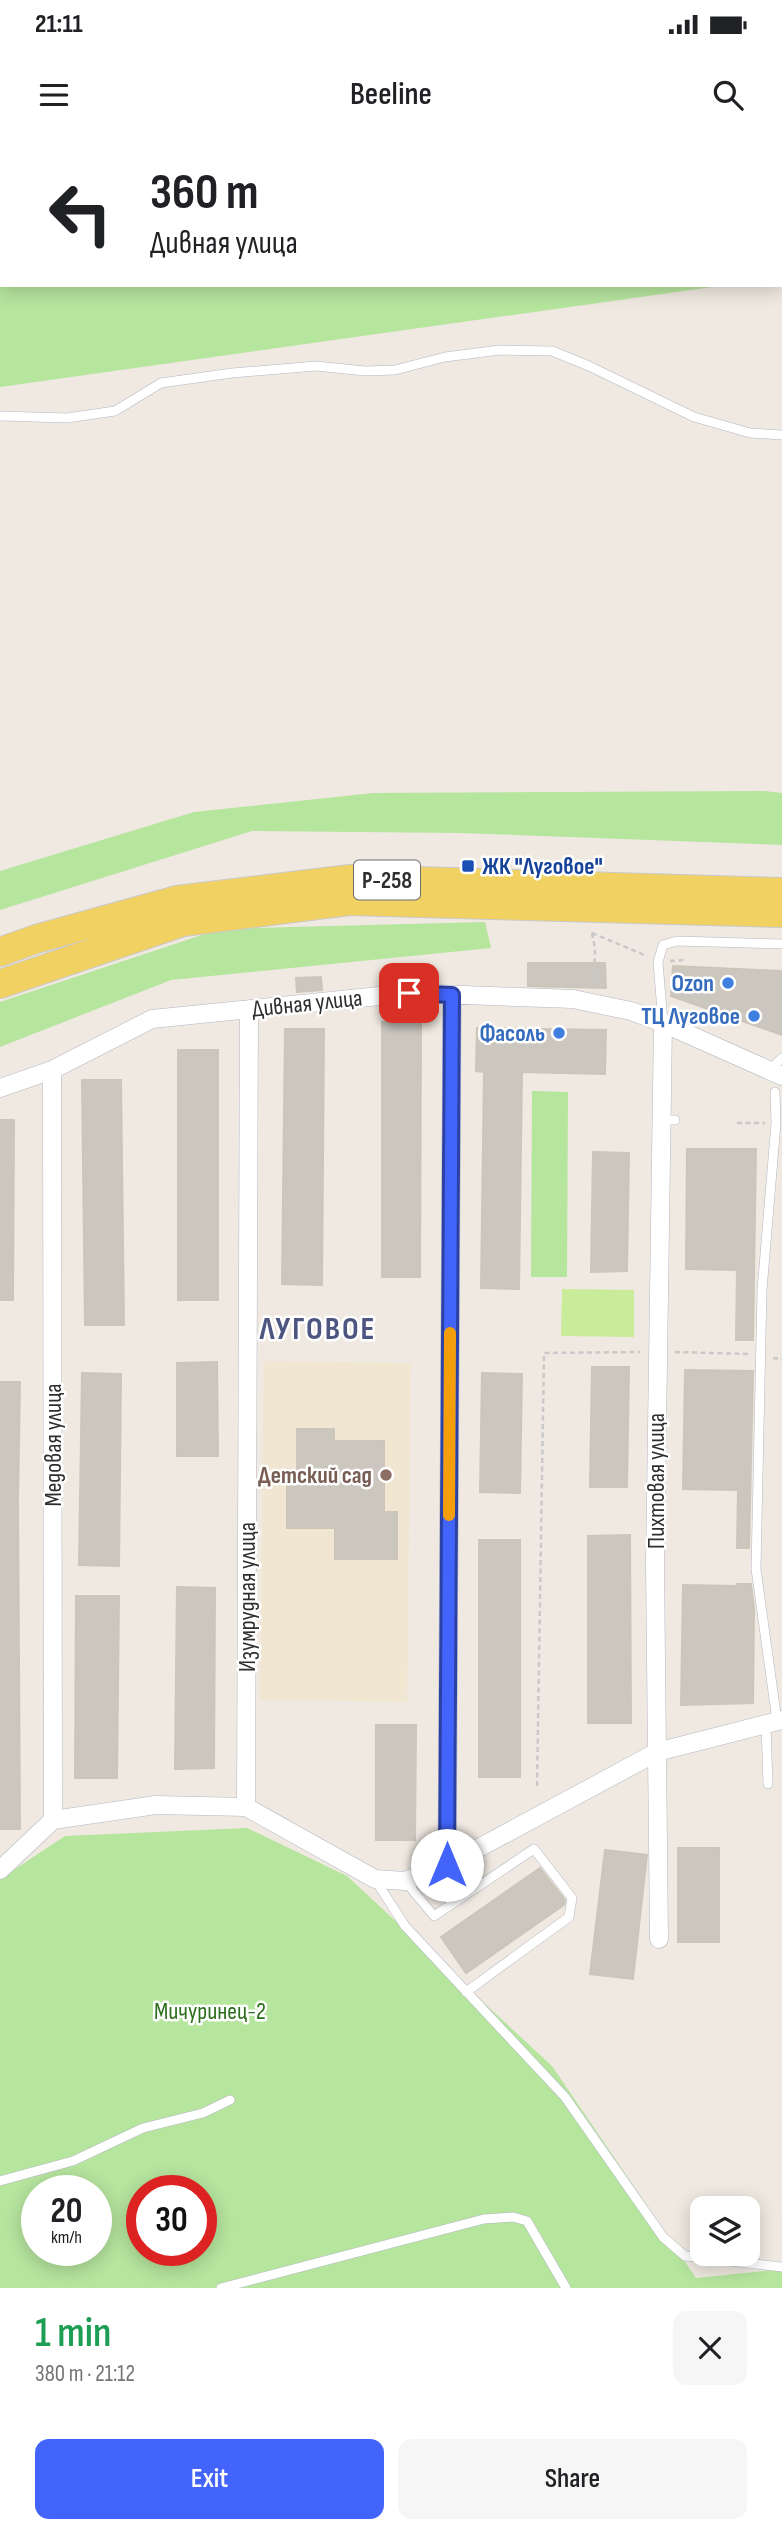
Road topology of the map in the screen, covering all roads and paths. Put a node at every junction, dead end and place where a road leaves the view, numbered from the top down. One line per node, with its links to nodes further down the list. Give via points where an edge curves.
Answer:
1 (0, 416): 2 (lane, via 66,418 115,411 161,383 232,373 316,366 365,372 395,370 445,356 552,351 694,417 750,433)
2 (782, 435)
3 (782, 892): 8 (main road, Р-258, via 350,879 177,900)
4 (782, 913): 11 (main road, via 349,901 183,922)
5 (590, 926): 6 (path)
6 (592, 933): 9 (path); 10 (path)
7 (782, 944): 9 (lane, via 677,942 663,945)
8 (0, 952)
9 (659, 962): 14 (lane)
10 (595, 978)
11 (0, 984)
12 (452, 995): 13 (street, Дивная улица, via 409,993); 14 (street, Дивная улица, via 573,999); 28 (street)
13 (249, 1009): 15 (street, Дивная улица, via 152,1018); 26 (street, Изумрудная улица)
14 (663, 1023): 16 (street, Дивная улица); 20 (street, Пихтовая улица, via 668,1120)
15 (52, 1070): 17 (street, Дивная улица); 27 (street, Медовая улица)
16 (777, 1074): 19 (lane)
17 (0, 1088)
18 (737, 1123): 19 (path)
19 (776, 1123): 21 (lane)
20 (657, 1352): 21 (path); 23 (street, Пихтовая улица); 25 (path, via 544,1353)
21 (761, 1355): 22 (lane, via 756,1569)
22 (775, 1722): 23 (street); 24 (lane)
23 (657, 1752): 28 (street); 32 (street, Пихтовая улица)
24 (768, 1784)
25 (537, 1786)
26 (246, 1807): 27 (street, via 156,1805); 30 (street)
27 (53, 1820): 29 (street)
28 (447, 1865): 31 (street)
29 (0, 1870)
30 (375, 1879): 31 (street); 33 (lane, via 405,1926)
31 (405, 1881): 33 (lane, via 434,1916 534,1850 572,1898 569,1917)
32 (659, 1939)
33 (466, 1992): 36 (lane, via 565,2097 663,2237 685,2256)
34 (230, 2100): 35 (lane, via 203,2113 143,2128 72,2161)
35 (0, 2181)
36 (782, 2267)
37 (220, 2288): 38 (lane, via 484,2219 513,2217 527,2221)
38 (566, 2288)

